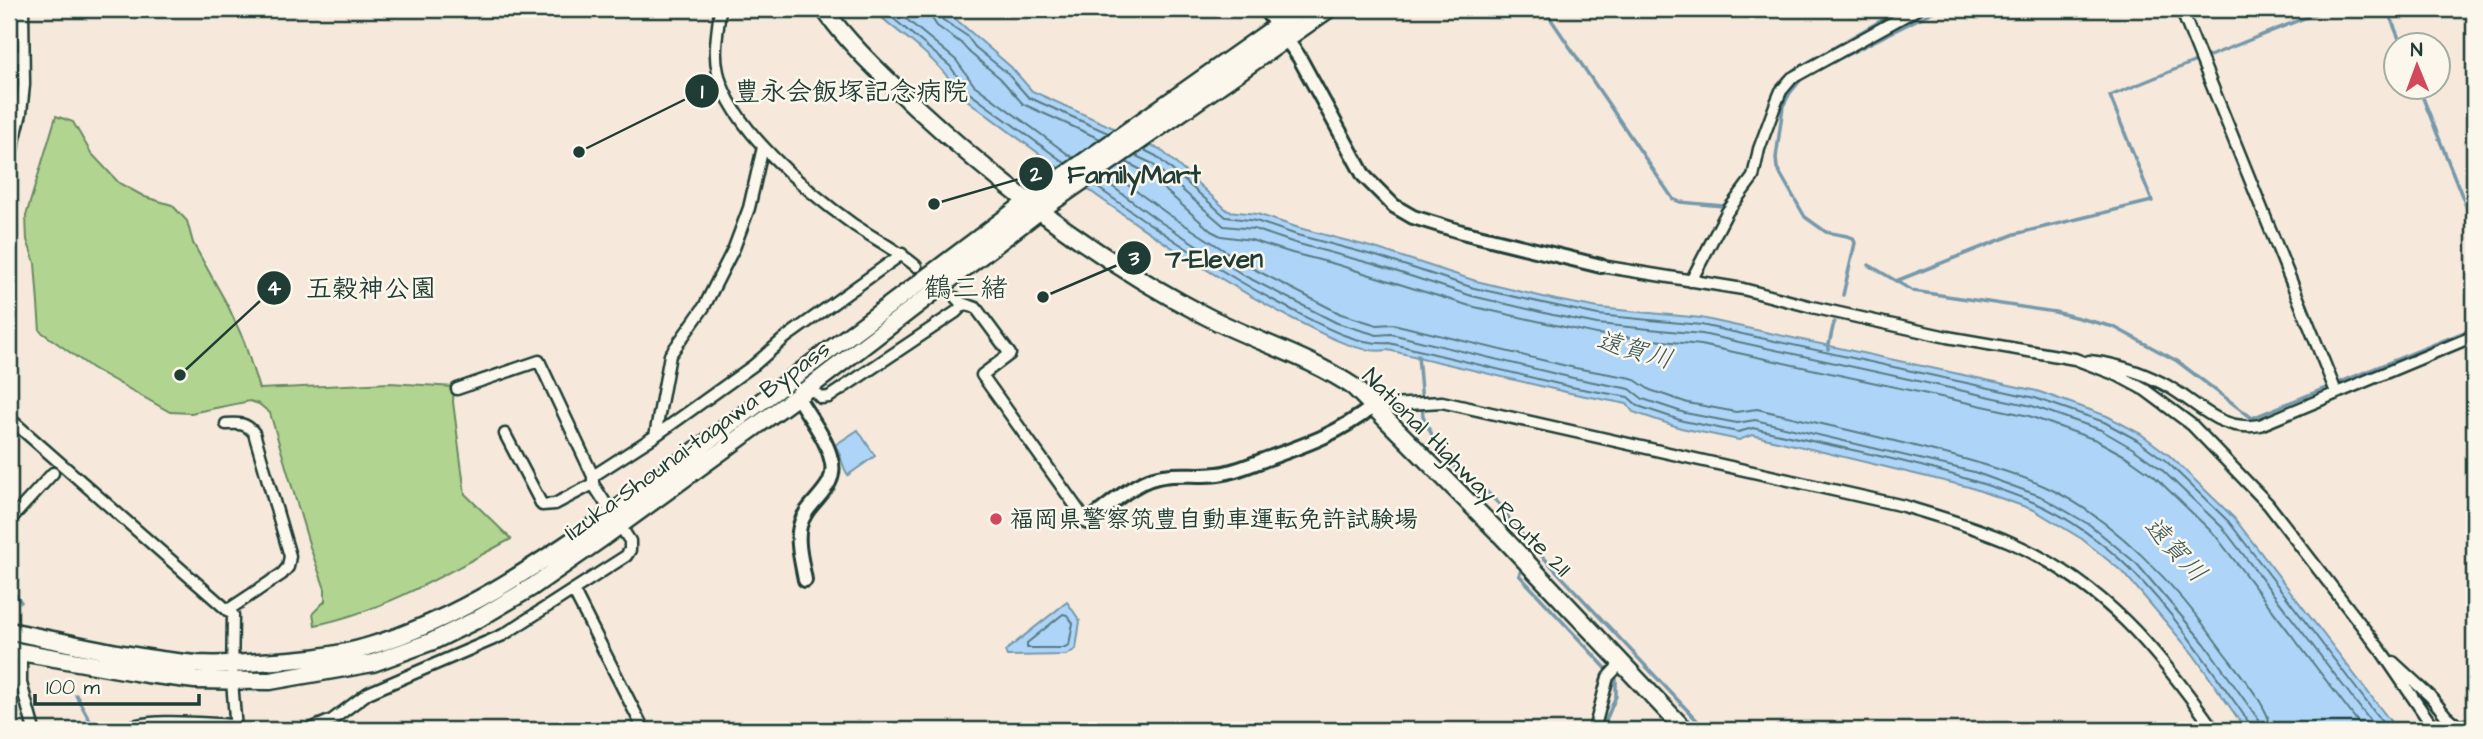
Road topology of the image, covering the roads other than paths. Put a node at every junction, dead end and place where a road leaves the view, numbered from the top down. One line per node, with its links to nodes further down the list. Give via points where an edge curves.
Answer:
1 (23, 9): 10 (street)
2 (720, 9): 12 (street, via 716,54 721,86)
3 (824, 9): 14 (highway, National Highway Route 211, via 876,69)
4 (1265, 9): 9 (street)
5 (1301, 9): 9 (highway, Iizuka-Shounai-tagawa Bypass)
6 (1329, 9): 9 (highway, Iizuka-Shounai-tagawa Bypass)
7 (1917, 9): 18 (street, via 1792,78 1781,91 1753,177 1727,212)
8 (2181, 9): 23 (street)
9 (1281, 32): 14 (highway, Iizuka-Shounai-tagawa Bypass); 17 (street, via 1364,176 1394,206 1462,232)
10 (23, 55): 11 (street); 13 (street, via 21,113)
11 (9, 58)
12 (763, 147): 15 (street, via 830,207); 28 (street, via 734,248 704,307 670,355)
13 (9, 163)
14 (1032, 207): 22 (highway, Iizuka-Shounai-tagawa Bypass); 24 (highway, National Highway Route 211, via 1207,317 1334,373); 31 (highway, Iizuka-Shounai-tagawa Bypass)
15 (902, 254): 16 (street); 28 (street)
16 (916, 266)
17 (1601, 266): 18 (street)
18 (1691, 281): 20 (street, via 1947,337)
19 (2474, 336): 23 (street)
20 (2075, 359): 23 (street, via 2139,372 2225,424 2237,426 2260,425); 39 (street, via 2145,390 2192,425 2268,504)
21 (457, 389): 30 (street, via 539,361)
22 (804, 391): 31 (highway, Iizuka-Shounai-tagawa Bypass); 33 (street, via 829,397 956,312 958,301 976,308 1010,354 982,375); 34 (street, via 833,471 801,523)
23 (2336, 392)
24 (1374, 406): 33 (street, via 1329,436 1238,470 1164,476 1138,484); 41 (highway, National Highway Route 211); 51 (street, via 1442,402 1891,503 1969,526 2055,565 2103,598 2149,644)
25 (9, 418): 36 (street)
26 (226, 424): 36 (street, via 249,426 254,433 290,556 282,574)
27 (505, 434): 30 (street, via 542,505 555,504)
28 (655, 436): 30 (street)
29 (53, 473): 32 (street)
30 (593, 480): 31 (street)
31 (615, 519): 35 (street, via 630,541 630,550); 40 (highway, Iizuka-Shounai-tagawa Bypass, via 436,621 357,649 306,659); 42 (highway, Iizuka-Shounai-tagawa Bypass, via 532,587 433,641 373,663 333,671 270,681)
32 (9, 522)
33 (1087, 522)
34 (804, 580)
35 (573, 590): 47 (street, via 503,635 368,693 332,720); 48 (street)
36 (228, 610): 40 (street, via 233,615)
37 (9, 631): 40 (highway, Iizuka-Shounai-tagawa Bypass, via 164,660)
38 (15, 651): 42 (highway, Iizuka-Shounai-tagawa Bypass, via 147,674); 45 (street)
39 (2382, 652): 43 (street, via 2458,726); 52 (street)
40 (233, 664): 42 (street)
41 (1615, 669): 49 (street); 50 (highway, National Highway Route 211)
42 (232, 681): 44 (street)
43 (2474, 724)
44 (236, 728): 46 (street, via 149,722)
45 (34, 730)
46 (124, 730)
47 (308, 730)
48 (644, 730)
49 (1594, 730)
50 (1685, 730)
51 (2214, 730)
52 (2435, 730)

